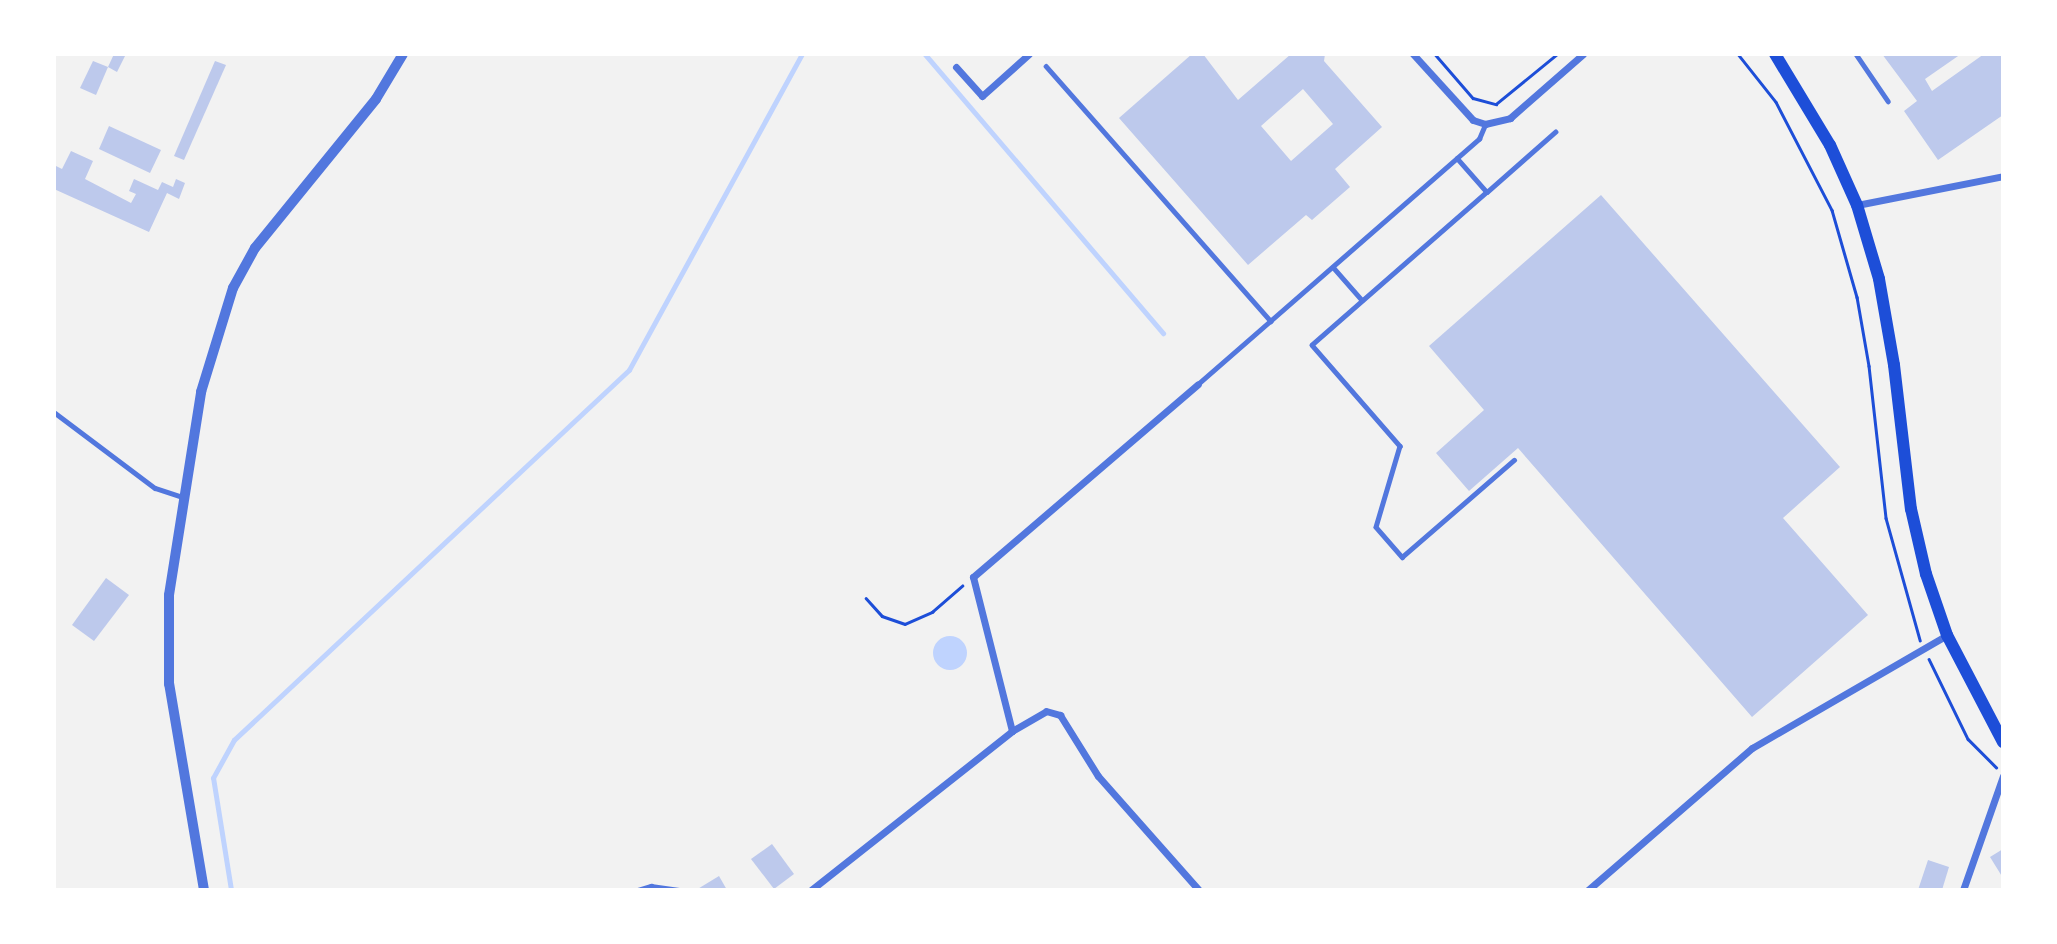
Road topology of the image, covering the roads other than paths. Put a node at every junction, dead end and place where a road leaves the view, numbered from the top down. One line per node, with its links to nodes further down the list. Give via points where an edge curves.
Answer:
1 (403, 54): 22 (street, via 376,99 255,248 233,288 201,392)
2 (1029, 54): 8 (street, via 982,96)
3 (1413, 54): 10 (street, via 1473,120)
4 (1583, 54): 10 (street, via 1510,118)
5 (1774, 54): 15 (main road, via 1830,145)
6 (1856, 54): 9 (lane)
7 (1046, 66): 18 (lane)
8 (956, 67)
9 (1888, 101)
10 (1485, 124): 12 (lane, via 1479,139)
11 (1555, 132): 14 (lane)
12 (1457, 158): 14 (lane); 16 (lane)
13 (2003, 176): 15 (street)
14 (1487, 192): 17 (lane)
15 (1857, 205): 23 (main road, via 1879,279 1911,509)
16 (1333, 267): 17 (lane); 18 (lane)
17 (1362, 300): 21 (lane, via 1312,345 1400,446 1376,527 1402,557)
18 (1270, 321): 19 (lane)
19 (1198, 384): 24 (street, via 973,577)
20 (54, 412): 22 (lane, via 155,488)
21 (1514, 460)
22 (183, 497): 27 (street, via 169,595 169,684)
23 (1947, 635): 25 (main road); 32 (street, via 1752,748)
24 (1012, 731): 30 (street); 31 (street, via 1046,711 1060,715 1098,776)
25 (2003, 742)
26 (2003, 776): 33 (street)
27 (204, 890)
28 (638, 890): 29 (lane)
29 (679, 890)
30 (811, 890)
31 (1199, 890)
32 (1588, 890)
33 (1963, 890)

